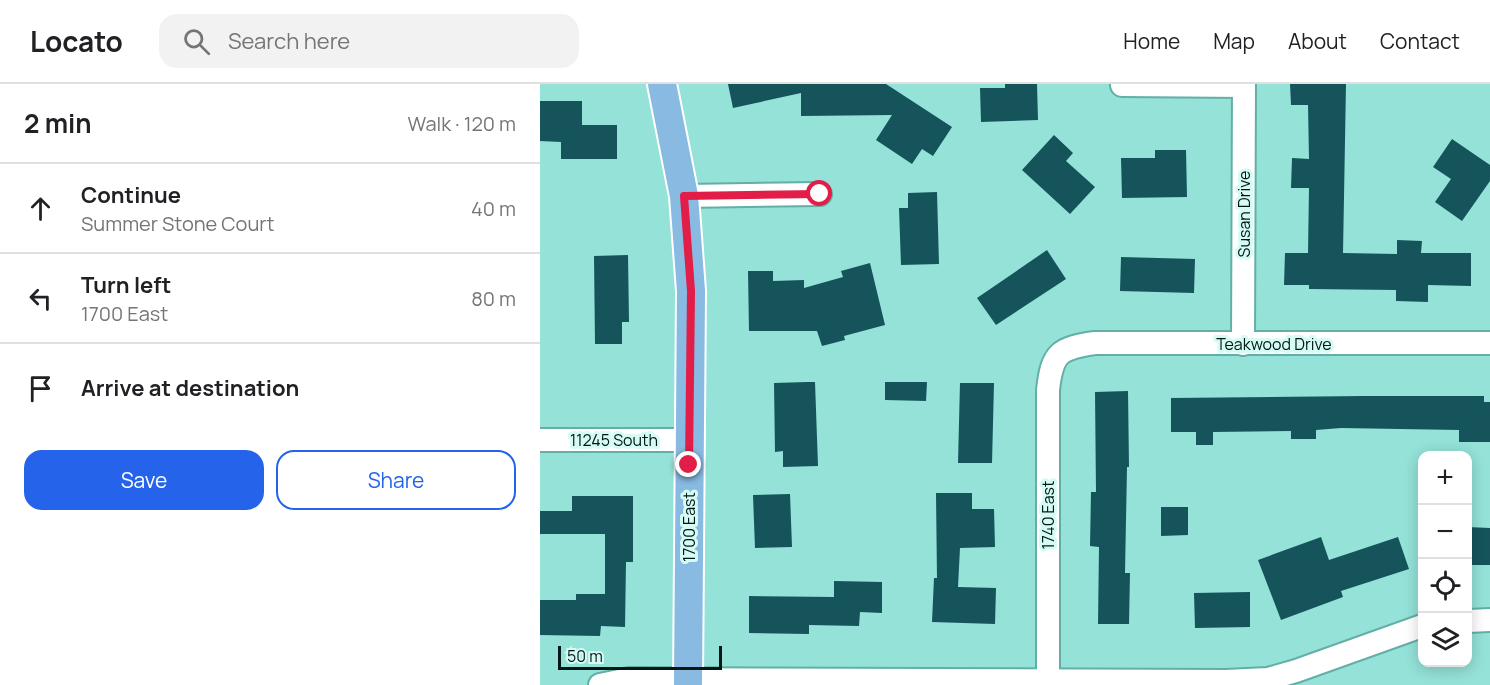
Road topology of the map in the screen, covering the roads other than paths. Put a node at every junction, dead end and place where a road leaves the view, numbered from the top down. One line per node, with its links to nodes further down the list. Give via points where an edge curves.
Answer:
1 (662, 84): 5 (main road, 1700 East)
2 (1244, 85): 3 (street); 6 (street, Susan Drive)
3 (1122, 86)
4 (820, 194): 5 (street)
5 (684, 196): 10 (main road, 1700 East, via 691,291)
6 (1243, 344): 7 (street, Teakwood Drive); 8 (street, Teakwood Drive, via 1095,343)
7 (1490, 344)
8 (1060, 352): 14 (street, 1740 East, via 1051,365 1048,390)
9 (540, 440): 10 (street, 11245 South)
10 (688, 440): 15 (main road, 1700 East)
11 (1490, 620): 12 (street)
12 (1472, 621)
13 (1418, 627): 14 (street, via 1268,679)
14 (1048, 681): 15 (street)
15 (688, 682): 16 (street, via 629,679)
16 (600, 685)

